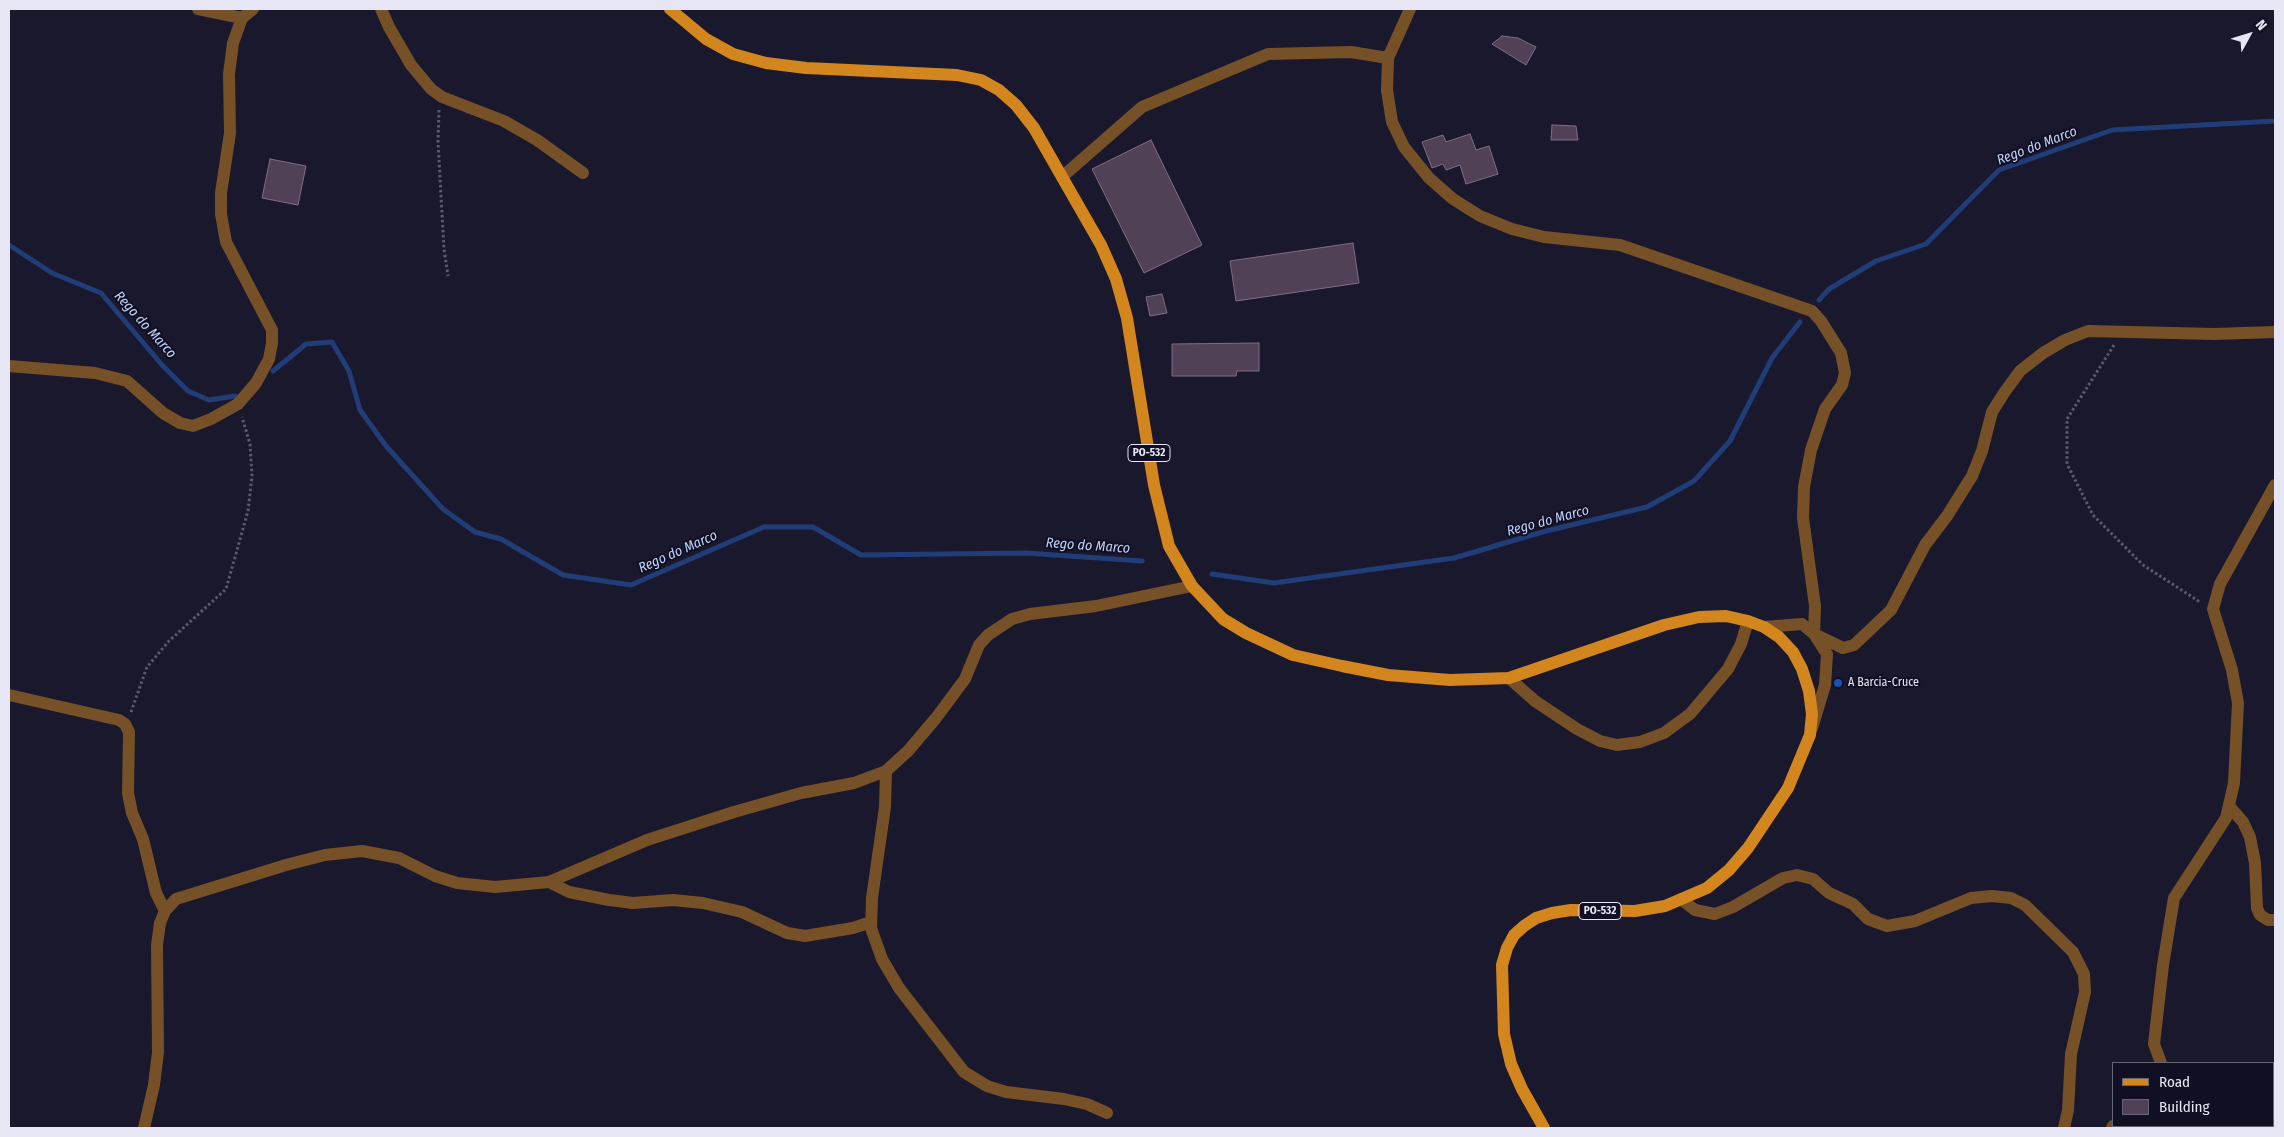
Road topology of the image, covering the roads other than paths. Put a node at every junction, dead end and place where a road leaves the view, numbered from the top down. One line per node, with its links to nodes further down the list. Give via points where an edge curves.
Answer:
1 (198, 9): 6 (street)
2 (253, 9): 6 (street)
3 (381, 9): 8 (street, via 411,66 424,83 442,97 504,121)
4 (670, 9): 9 (main road, PO-532, via 733,54 766,63 806,68 950,74 981,80 1016,105 1034,128)
5 (1410, 9): 7 (street)
6 (242, 18): 11 (street, via 233,43 229,74 230,132 221,193 226,242 272,330 269,359 256,383 238,404 193,426 163,413 127,381 95,373)
7 (1388, 58): 9 (street, via 1350,52 1268,54 1142,107); 16 (street, via 1387,90 1392,122 1404,147 1429,178 1480,216 1544,237 1620,245 1812,311 1821,321 1841,353 1845,373 1820,421 1804,487 1803,518 1815,606)
8 (583, 173)
9 (1062, 177): 13 (main road, PO-532, via 1101,246 1116,280 1127,318 1161,516 1170,546)
10 (2275, 332): 16 (street, via 2088,331 2042,353 2020,371 1992,412 1972,476 1924,545 1891,610 1854,645 1843,648)
11 (9, 366)
12 (2275, 486): 21 (street, via 2220,584 2212,610 2232,670 2238,703 2234,783)
13 (1192, 586): 17 (main road, PO-532, via 1223,619 1246,634 1294,654 1388,675 1450,680); 20 (street, via 1096,606 1030,614 999,626 979,645 965,678 936,718)
14 (1748, 621): 15 (main road, PO-532); 17 (main road, PO-532, via 1726,616 1699,617 1664,625); 17 (street, via 1742,644 1728,669 1690,714 1664,733 1640,742 1616,745 1600,741 1535,701)
15 (1764, 627): 16 (street, via 1802,624); 19 (main road, PO-532, via 1779,637 1802,669 1812,714)
16 (1814, 634): 19 (street, via 1827,654 1828,669)
17 (1508, 678)
18 (9, 694): 24 (street, via 125,724 129,732 128,794 132,813 143,839 156,893)
19 (1810, 735): 23 (main road, PO-532, via 1788,788 1748,848 1707,888)
20 (886, 771): 22 (street, via 854,783 801,793 665,834); 26 (street)
21 (2229, 806): 25 (street, via 2243,822 2250,837 2256,863 2257,908 2260,915); 27 (street, via 2226,818 2174,898 2154,1044)
22 (549, 882): 24 (street, via 495,888 457,883 398,858 362,851 325,855 242,878 176,899); 26 (street, via 569,892 609,900 703,903 742,912 787,933 804,936)
23 (1682, 900): 30 (main road, PO-532, via 1635,911 1571,910 1552,913 1536,918 1510,941 1502,965 1504,1034 1511,1064); 31 (street, via 1695,910 1715,914 1783,878 1797,875 1813,879 1829,893 1854,904 1868,920 1887,926 1915,921 1971,898 2010,898 2025,905 2073,952 2084,974 2085,992 2070,1054 2068,1110)
24 (165, 911): 29 (street, via 157,945 158,1052)
25 (2275, 920)
26 (871, 922): 28 (street, via 882,959 899,988 964,1072 987,1086 1006,1092 1064,1099)
27 (2158, 1061)
28 (1107, 1112)
29 (144, 1128)
30 (1544, 1128)
31 (2064, 1128)

